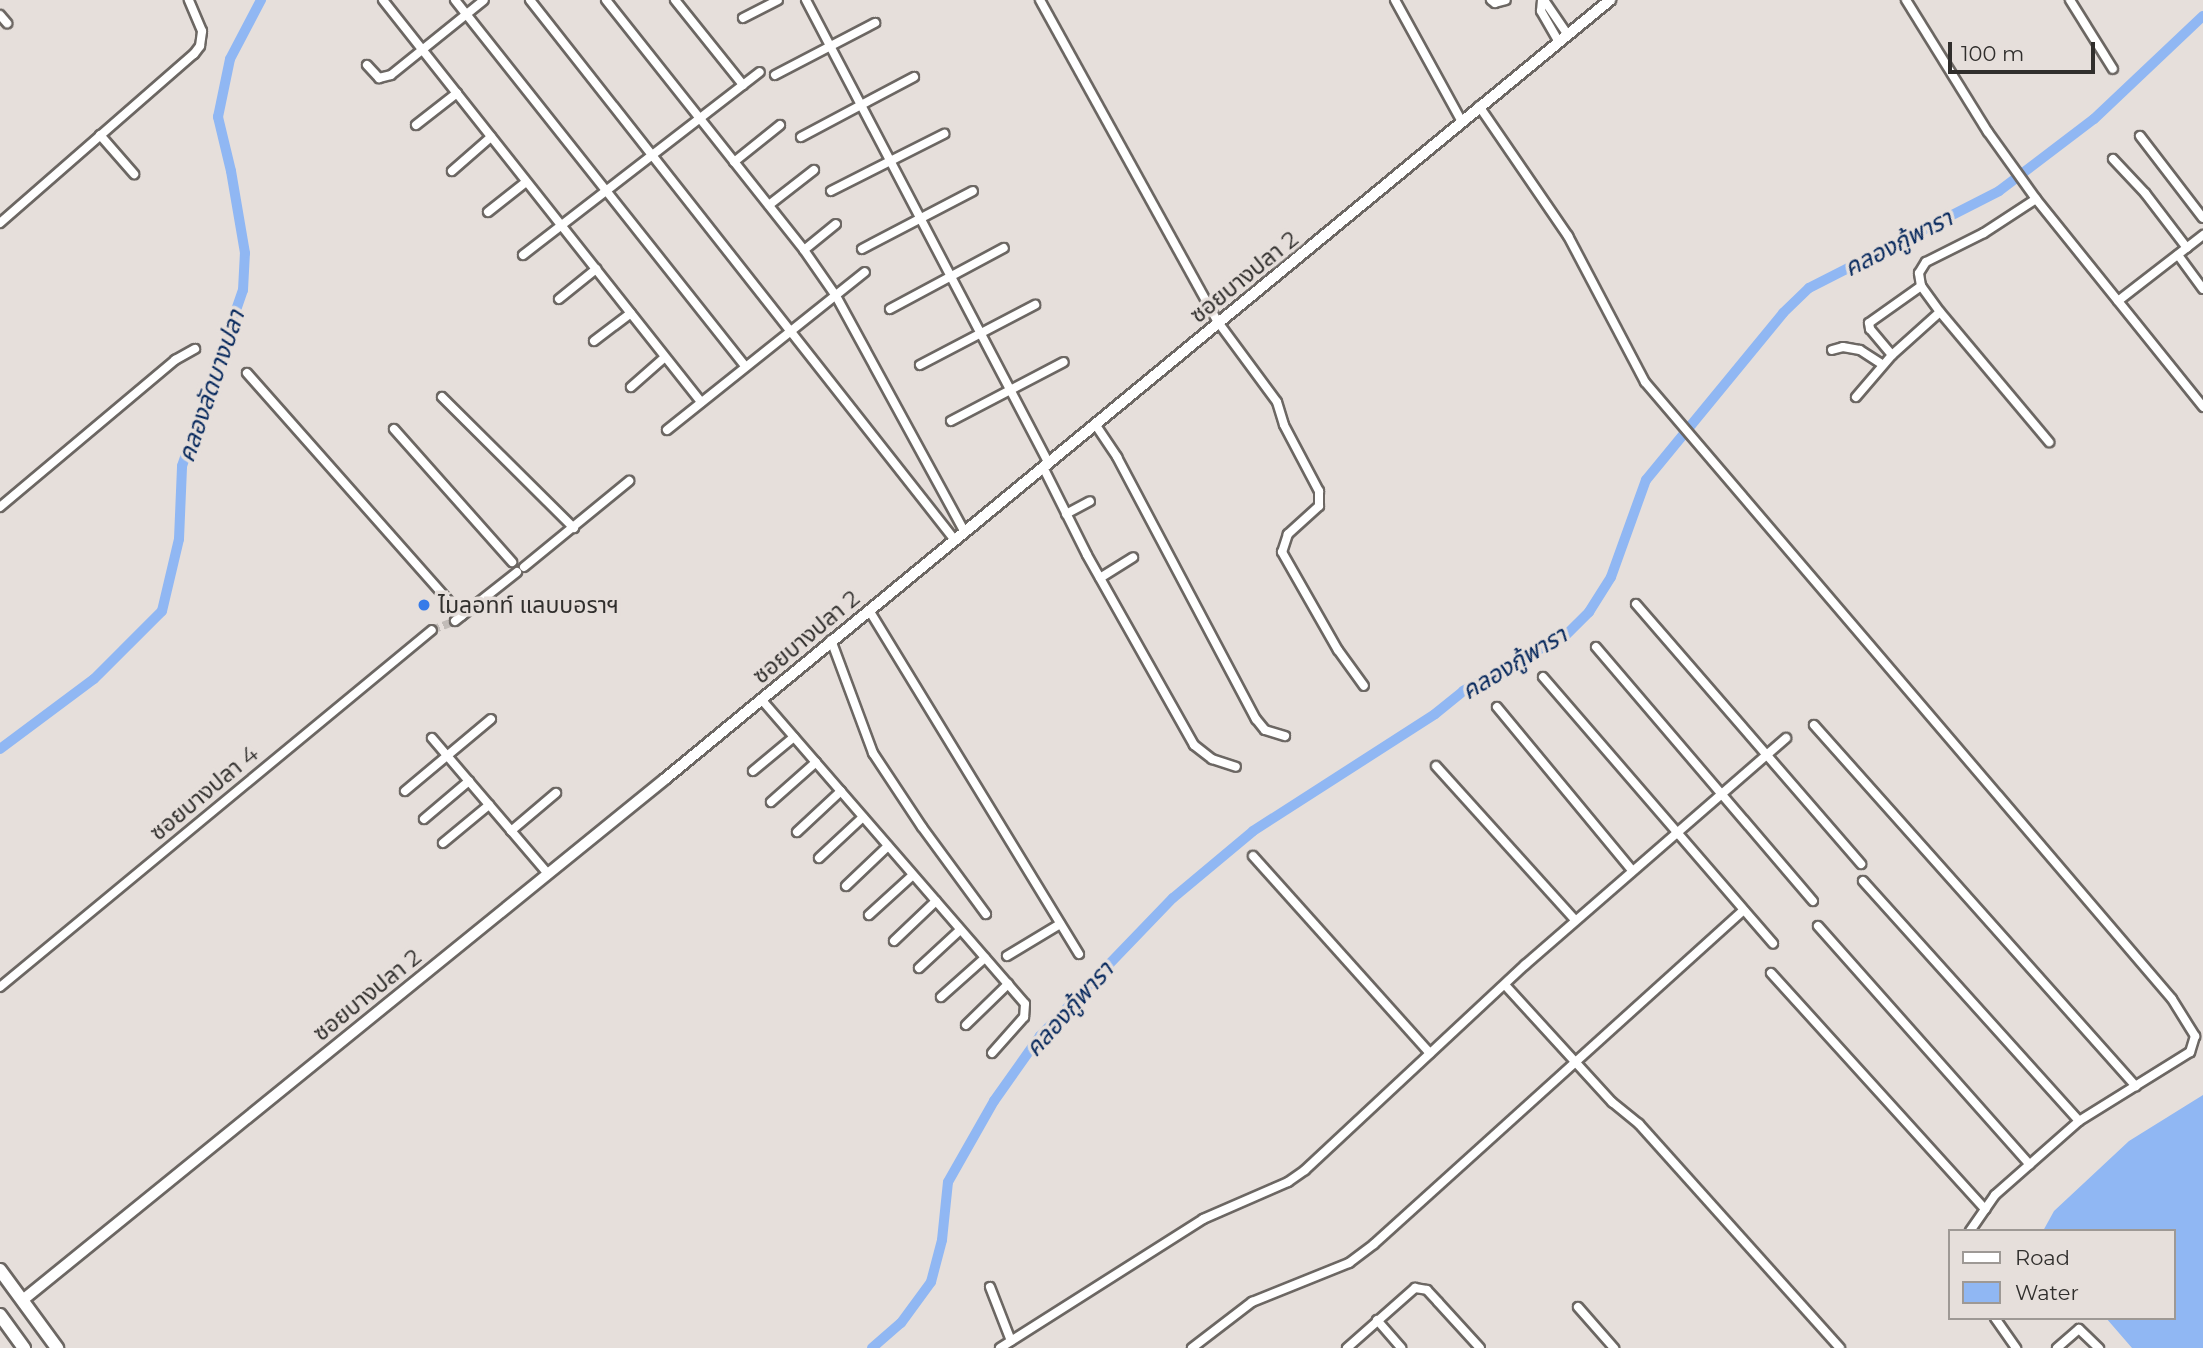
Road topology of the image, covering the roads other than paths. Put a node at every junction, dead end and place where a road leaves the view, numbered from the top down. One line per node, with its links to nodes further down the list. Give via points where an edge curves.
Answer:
1 (189, 0): 41 (street, via 202,31 200,46)
2 (383, 0): 26 (street)
3 (455, 0): 18 (street)
4 (484, 0): 18 (street)
5 (530, 0): 45 (street)
6 (606, 0): 36 (street)
7 (676, 0): 32 (street)
8 (778, 0): 20 (street)
9 (806, 0): 25 (street)
10 (1040, 0): 83 (street)
11 (1395, 0): 37 (street)
12 (1491, 0): 13 (street)
13 (1506, 0)
14 (1543, 0): 23 (street); 24 (street, via 1542,15)
15 (1610, 0): 23 (street, ซอยบางปลา 2)
16 (1906, 0): 56 (street)
17 (2070, 0): 28 (street)
18 (466, 14): 26 (street); 53 (street)
19 (0, 15): 21 (street)
20 (743, 18)
21 (7, 23)
22 (875, 23): 25 (street)
23 (1568, 35): 24 (street, ซอยบางปลา 2)
24 (1559, 42): 35 (street, ซอยบางปลา 2)
25 (830, 47): 30 (street); 34 (street)
26 (422, 49): 27 (street, via 384,78); 33 (street)
27 (366, 65)
28 (2113, 69)
29 (760, 72): 32 (street)
30 (775, 75)
31 (914, 77): 34 (street)
32 (743, 85): 36 (street)
33 (457, 93): 38 (street); 43 (street)
34 (860, 104): 44 (street); 47 (street)
35 (1479, 106): 37 (street, ซอยบางปลา 2); 187 (street, via 1568,236 1645,382 2172,999 2195,1035 2190,1052)
36 (699, 119): 45 (street); 48 (street)
37 (1461, 120): 83 (street, ซอยบางปลา 2)
38 (416, 125)
39 (780, 125): 48 (street)
40 (944, 134): 47 (street)
41 (100, 135): 51 (street); 61 (street)
42 (2140, 136): 59 (street)
43 (491, 137): 50 (street); 52 (street)
44 (801, 137)
45 (651, 155): 53 (street); 84 (street)
46 (2113, 159): 66 (street)
47 (890, 161): 54 (street); 60 (street)
48 (734, 162): 57 (street)
49 (814, 170): 57 (street)
50 (452, 171)
51 (134, 174)
52 (526, 182): 58 (street); 63 (street)
53 (605, 191): 63 (street); 94 (street)
54 (831, 191)
55 (973, 191): 60 (street)
56 (2036, 199): 74 (street, via 1984,233 1926,262 1919,273); 78 (street)
57 (769, 205): 68 (street)
58 (488, 212)
59 (2203, 218)
60 (920, 219): 67 (street); 73 (street)
61 (0, 223)
62 (836, 224): 68 (street)
63 (561, 225): 69 (street); 71 (street)
64 (2203, 235): 66 (street)
65 (1004, 248): 73 (street)
66 (2187, 248): 70 (street)
67 (862, 249)
68 (804, 250): 76 (street)
69 (523, 255)
70 (2178, 255): 75 (street); 78 (street)
71 (596, 269): 77 (street); 82 (street)
72 (865, 272): 76 (street)
73 (950, 276): 80 (street); 85 (street)
74 (1921, 286): 81 (street); 89 (street, via 1868,323)
75 (2203, 289)
76 (836, 296): 84 (street); 109 (street)
77 (559, 299)
78 (2118, 301): 101 (street)
79 (1035, 305): 85 (street)
80 (890, 309)
81 (1940, 312): 89 (street); 106 (street)
82 (631, 313): 86 (street); 90 (street)
83 (1219, 322): 103 (street, ซอยบางปลา 2); 126 (street, via 1277,402 1319,491 1318,506 1288,534 1282,552)
84 (791, 329): 94 (street); 112 (street)
85 (980, 333): 92 (street); 97 (street)
86 (594, 341)
87 (195, 349): 111 (street, via 175,360)
88 (1832, 350): 93 (street, via 1860,350)
89 (1892, 355): 93 (street)
90 (666, 357): 96 (street); 100 (street)
91 (1064, 362): 97 (street)
92 (920, 365)
93 (1882, 365): 99 (street)
94 (745, 366): 100 (street)
95 (247, 373): 114 (street, via 458,619)
96 (631, 387)
97 (1010, 390): 102 (street); 107 (street)
98 (442, 397): 114 (street)
99 (1856, 397)
100 (701, 402): 105 (street)
101 (2203, 407)
102 (951, 421)
103 (1095, 425): 107 (street, ซอยบางปลา 2); 131 (street, via 1256,719 1265,730)
104 (394, 429): 118 (street)
105 (667, 430)
106 (2049, 442)
107 (1045, 465): 113 (street); 115 (street, ซอยบางปลา 2)
108 (629, 481): 114 (street)
109 (947, 501): 112 (street); 115 (street)
110 (1090, 501): 113 (street)
111 (0, 507)
112 (933, 512): 116 (street)
113 (1066, 514): 119 (street)
114 (574, 528)
115 (964, 531): 116 (street, ซอยบางปลา 2)
116 (954, 539): 121 (street, ซอยบางปลา 2)
117 (1133, 557): 119 (street)
118 (512, 562)
119 (1100, 578): 139 (street, via 1194,745 1212,759)
120 (1636, 604): 135 (street)
121 (869, 610): 123 (street, ซอยบางปลา 2); 169 (street)
122 (432, 630): 181 (street, ซอยบางปลา 4)
123 (831, 640): 127 (street, ซอยบางปลา 2); 166 (street, via 873,753)
124 (1595, 647): 144 (street)
125 (1543, 677): 151 (street)
126 (1364, 686)
127 (761, 699): 132 (street); 159 (street, ซอยบางปลา 2)
128 (1497, 707): 158 (street)
129 (491, 719): 136 (street)
130 (1814, 725): 187 (street)
131 (1285, 736)
132 (794, 737): 137 (street); 140 (street)
133 (432, 738): 136 (street)
134 (1786, 738): 135 (street)
135 (1766, 754): 144 (street); 157 (street)
136 (449, 756): 141 (street); 142 (street)
137 (816, 762): 143 (street); 146 (street)
138 (1436, 766): 168 (street)
139 (1236, 767)
140 (753, 771)
141 (469, 781): 147 (street); 149 (street)
142 (405, 791)
143 (841, 791): 148 (street); 152 (street)
144 (1720, 792): 151 (street); 164 (street)
145 (556, 793): 150 (street)
146 (771, 802)
147 (489, 804): 150 (street); 153 (street)
148 (863, 817): 154 (street); 156 (street)
149 (424, 819)
150 (511, 831): 159 (street)
151 (1677, 831): 158 (street); 165 (street)
152 (797, 832)
153 (443, 843)
154 (888, 846): 160 (street); 162 (street)
155 (1253, 856): 185 (street)
156 (819, 858)
157 (1861, 864)
158 (1632, 870): 168 (street)
159 (548, 874): 194 (street, ซอยบางปลา 2)
160 (913, 875): 163 (street); 167 (street)
161 (1863, 881): 188 (street)
162 (846, 886)
163 (936, 901): 171 (street); 172 (street)
164 (1813, 901)
165 (1744, 909): 173 (street); 186 (street)
166 (986, 914)
167 (869, 915)
168 (1575, 920): 180 (street)
169 (1060, 924): 174 (street); 175 (street)
170 (1818, 926): 189 (street)
171 (960, 930): 176 (street); 177 (street)
172 (894, 941)
173 (1773, 943)
174 (1079, 954)
175 (1007, 956)
176 (985, 958): 179 (street); 182 (street)
177 (919, 968)
178 (1771, 973): 190 (street)
179 (1008, 985): 183 (street); 184 (street, via 1026,1011)
180 (1505, 985): 185 (street); 186 (street)
181 (0, 987)
182 (941, 997)
183 (966, 1025)
184 (992, 1053)
185 (1430, 1053): 199 (street, via 1298,1176 1203,1219)
186 (1573, 1061): 203 (street, via 1349,1263 1260,1298); 208 (street, via 1639,1124)
187 (2136, 1086): 188 (street)
188 (2079, 1121): 189 (street)
189 (2030, 1165): 190 (street)
190 (1985, 1209): 191 (street)
191 (1971, 1229)
192 (0, 1270): 194 (main road)
193 (990, 1287): 199 (street)
194 (24, 1299): 201 (main road)
195 (1578, 1307): 207 (street)
196 (0, 1315): 200 (main road)
197 (1377, 1320): 204 (street); 205 (street); 206 (street, via 1409,1290 1420,1288)
198 (1996, 1320): 209 (street)
199 (1011, 1341): 202 (street)
200 (24, 1348)
201 (57, 1348)
202 (1000, 1348)
203 (1192, 1348)
204 (1348, 1348)
205 (1402, 1348)
206 (1480, 1348)
207 (1614, 1348)
208 (1840, 1348)
209 (2017, 1348)
210 (2057, 1348): 211 (street, via 2079,1329)
211 (2099, 1348)

